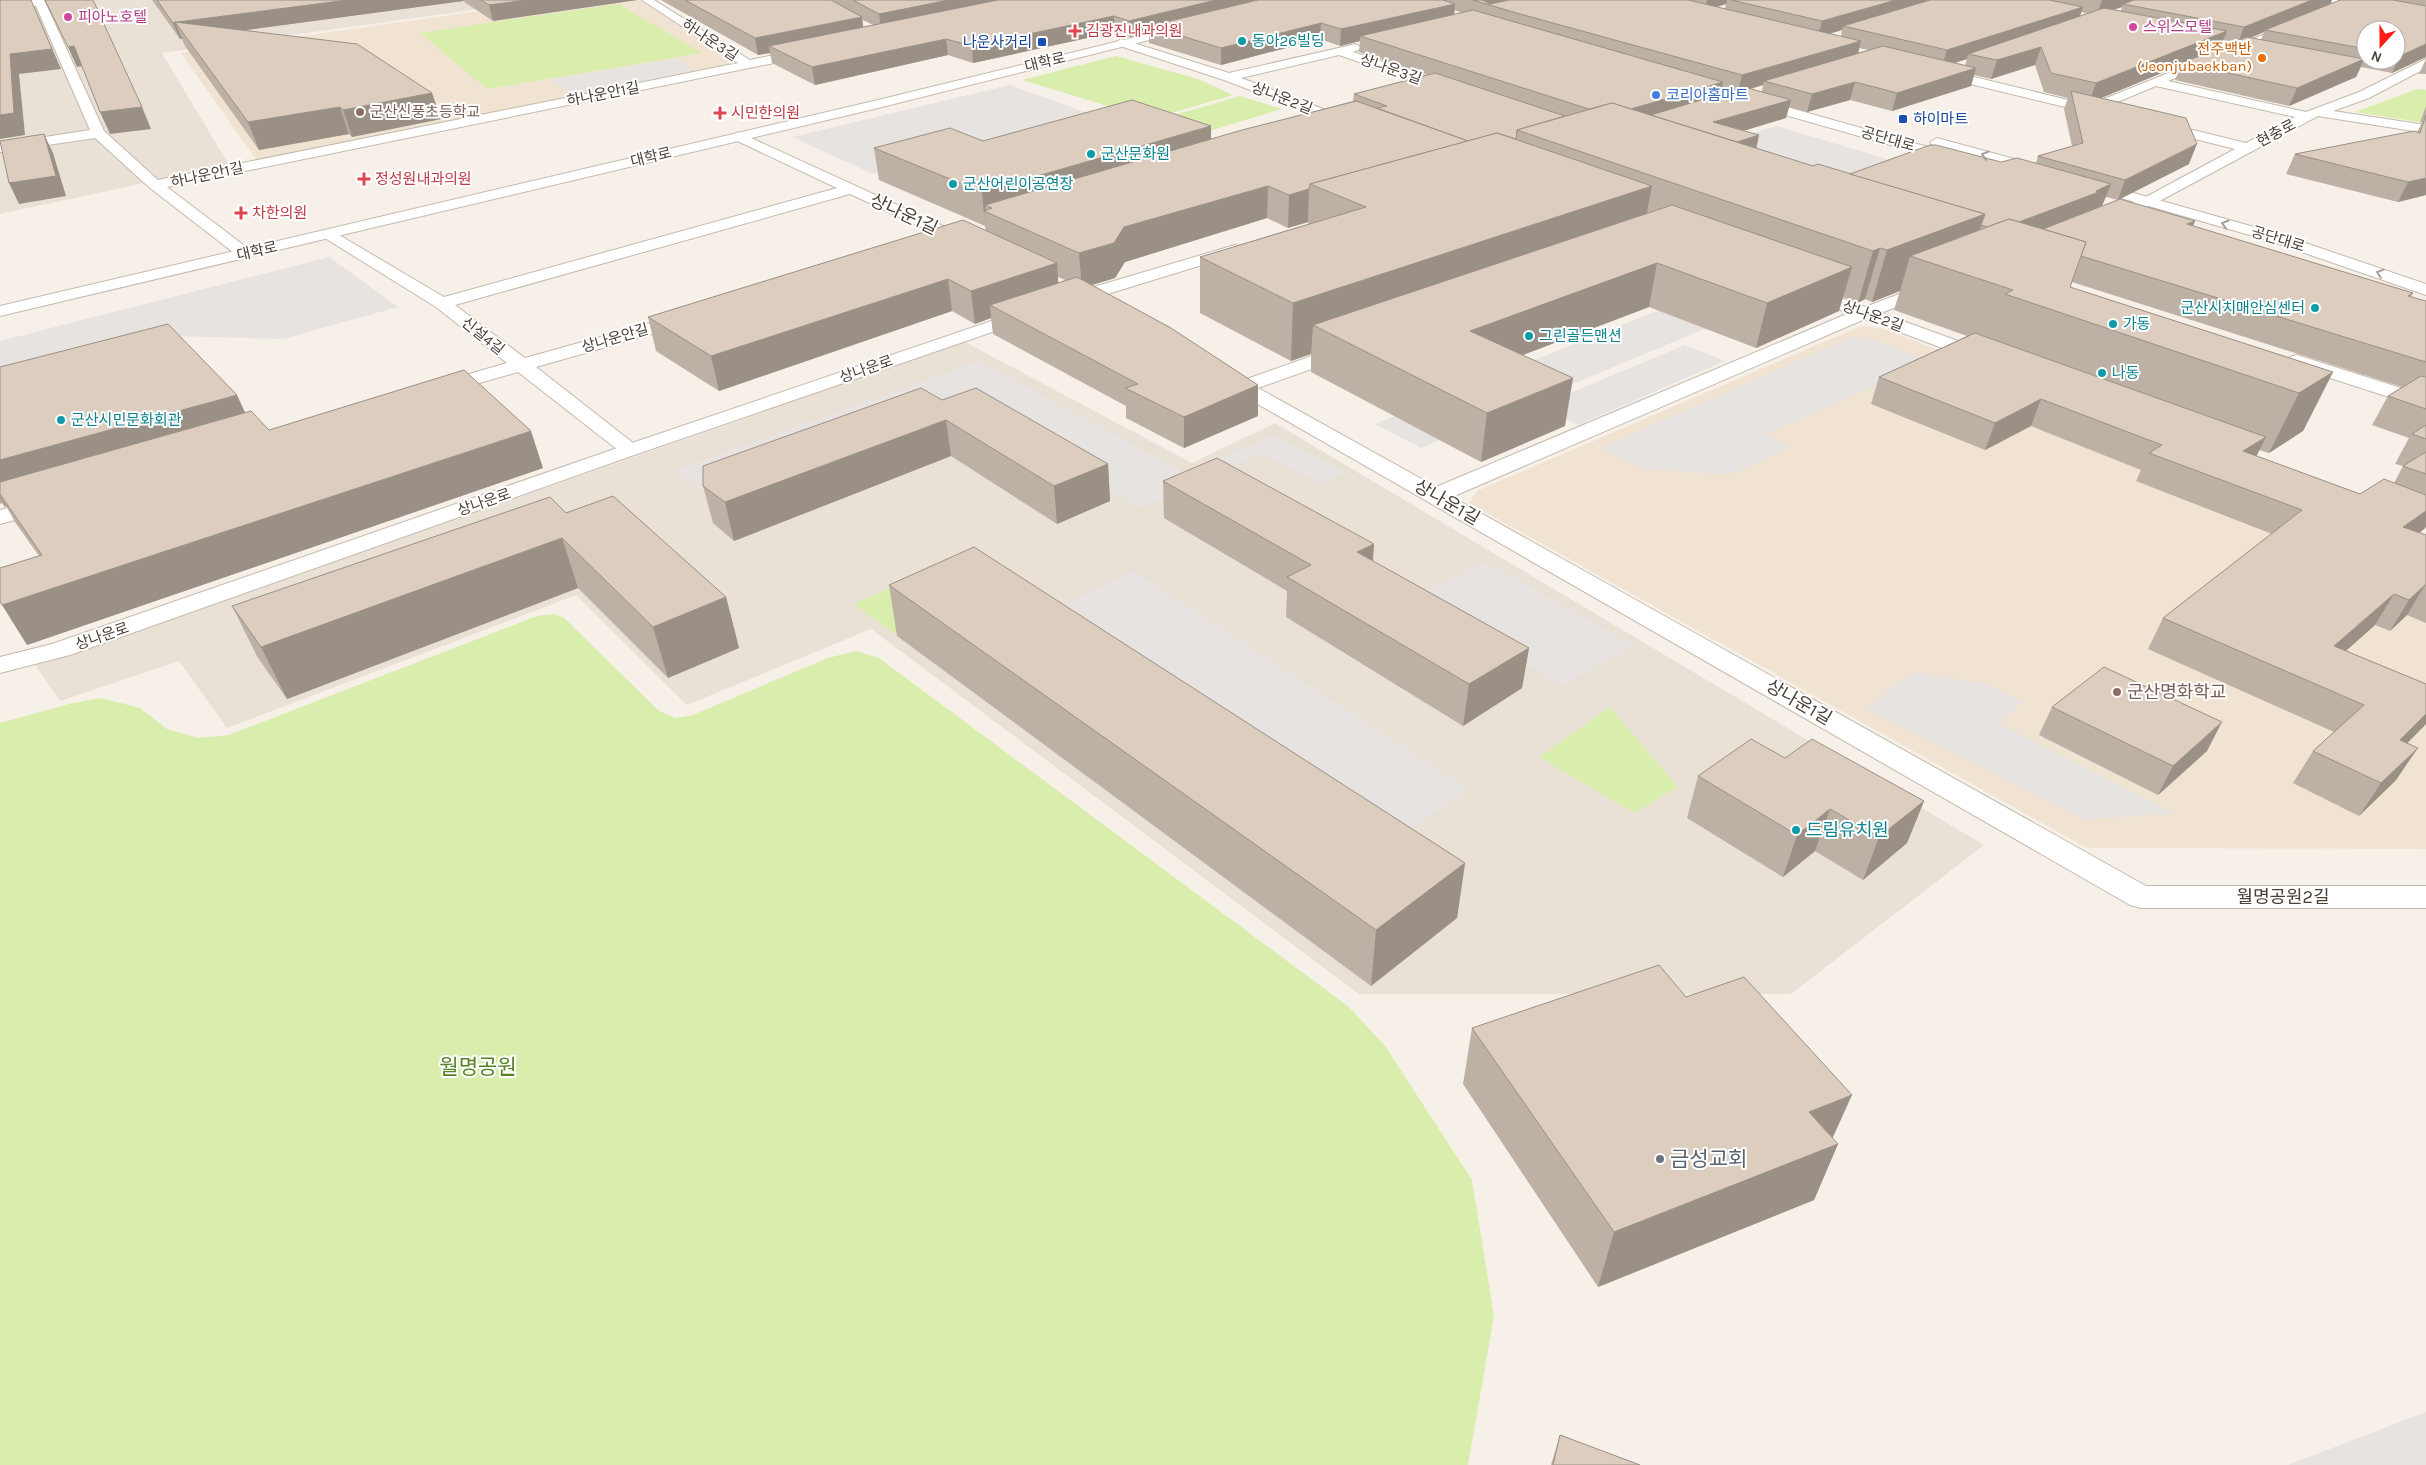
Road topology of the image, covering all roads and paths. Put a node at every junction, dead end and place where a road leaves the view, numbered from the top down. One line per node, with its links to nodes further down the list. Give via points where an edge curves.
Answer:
1 (647, 0): 17 (street, 하나운3길)
2 (2325, 0): 3 (street)
3 (2348, 4): 5 (street); 6 (street)
4 (0, 6): 37 (street, via 40,2)
5 (2322, 14)
6 (2426, 18)
7 (2305, 21): 13 (street)
8 (1196, 25): 9 (street, 대학로)
9 (1121, 43): 23 (street, 상나운2길); 38 (street, 대학로)
10 (2217, 44): 13 (street)
11 (1368, 45): 14 (street, 상나운3길)
12 (824, 48): 17 (street, 하나운안1길)
13 (2236, 48): 15 (street); 25 (street)
14 (1340, 52): 23 (street); 27 (street, 상나운3길)
15 (2255, 52)
16 (2426, 63): 24 (street, 현충로)
17 (748, 64): 42 (street, 하나운안1길)
18 (1962, 67): 20 (street)
19 (1926, 69): 20 (street)
20 (1944, 73): 29 (street)
21 (1672, 74): 26 (street, 공단대로)
22 (2375, 75): 24 (street)
23 (1228, 77): 32 (street, 상나운2길)
24 (2394, 79): 30 (street, 현충로, via 2364,96)
25 (2154, 82): 29 (street); 30 (street)
26 (1753, 94): 28 (street); 41 (street, 공단대로)
27 (1472, 96)
28 (1711, 107)
29 (2090, 109): 31 (street)
30 (2312, 114): 35 (street); 40 (street, 현충로)
31 (2116, 116)
32 (1345, 122): 34 (street, 상나운2길); 36 (street)
33 (2141, 122): 40 (street)
34 (1363, 129)
35 (2426, 129)
36 (1317, 131)
37 (98, 133): 39 (street); 42 (street)
38 (738, 136): 43 (street, 상나운1길); 47 (street, 대학로)
39 (0, 148)
40 (2249, 148): 44 (street, 현충로)
41 (2054, 181)
42 (155, 185): 50 (street)
43 (850, 189): 49 (street, 상나운1길, via 976,242); 56 (street)
44 (2149, 201): 45 (street, 현충로); 45 (street, 공단대로, via 2078,188); 53 (street, 공단대로, one-way to 44, via 2306,248)
45 (2129, 208): 46 (street, 현충로); 55 (street, 공단대로, via 2288,257)
46 (2087, 225)
47 (328, 235): 50 (street, 대학로); 56 (street, 신설4길)
48 (1249, 246): 54 (street)
49 (932, 248)
50 (244, 253): 58 (street, 대학로)
51 (1946, 281): 59 (street)
52 (1791, 285): 59 (street, 상나운2길)
53 (2426, 290)
54 (1080, 296): 57 (street); 69 (street, 상나운로, via 1050,299)
55 (2408, 299)
56 (442, 303): 65 (street, 신설4길)
57 (1104, 309)
58 (0, 311)
59 (1864, 313): 63 (street, 상나운2길); 70 (street)
60 (702, 314): 65 (street, 상나운안길)
61 (1364, 344): 66 (street)
62 (2280, 356): 68 (street)
63 (1995, 362)
64 (1204, 365): 66 (street, 상나운1길)
65 (520, 366): 67 (street, 상나운안길); 69 (street, 신설4길)
66 (1242, 387): 70 (street, 상나운1길)
67 (426, 393)
68 (2426, 403)
69 (630, 450): 73 (street, 상나운로, via 62,650)
70 (1437, 496): 74 (street, 상나운1길)
71 (66, 498): 72 (street)
72 (0, 517)
73 (0, 665)
74 (2140, 897): 75 (street, 월명공원2길)
75 (2426, 897)

